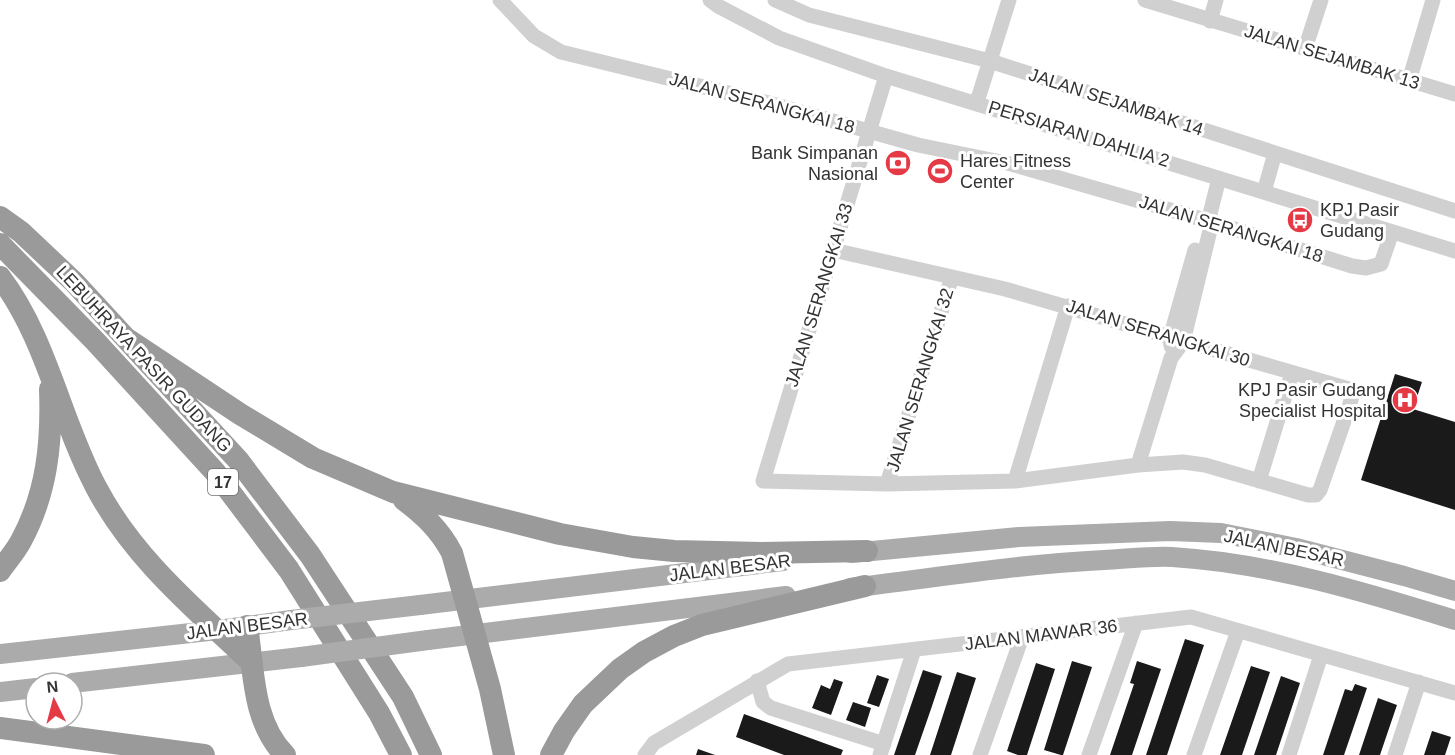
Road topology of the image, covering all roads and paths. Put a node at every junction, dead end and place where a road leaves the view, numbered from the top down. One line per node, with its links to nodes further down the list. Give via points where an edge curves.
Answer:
1 (500, 0): 16 (street, JALAN SERANGKAI 18, via 534,36 561,52)
2 (710, 0): 12 (street, PERSIARAN DAHLIA 2, via 779,38)
3 (775, 0): 11 (street, JALAN SEJAMBAK 14, via 809,15)
4 (1009, 0): 11 (street)
5 (1144, 0): 9 (street, JALAN SEJAMBAK 13)
6 (1216, 0): 9 (street)
7 (1321, 0): 10 (street)
8 (1433, 0): 13 (street)
9 (1210, 21): 10 (street, JALAN SEJAMBAK 13)
10 (1305, 50): 13 (street, JALAN SEJAMBAK 13)
11 (990, 61): 15 (street); 17 (street, JALAN SEJAMBAK 14)
12 (886, 76): 15 (street, PERSIARAN DAHLIA 2); 16 (street, JALAN SERANGKAI 33)
13 (1409, 81): 14 (street, JALAN SEJAMBAK 13)
14 (1455, 94)
15 (977, 102): 18 (street, PERSIARAN DAHLIA 2)
16 (869, 131): 22 (street, JALAN SERANGKAI 18, via 959,155 1011,164); 25 (street, JALAN SERANGKAI 33)
17 (1275, 153): 19 (street); 20 (street, JALAN SEJAMBAK 14)
18 (1219, 178): 19 (street, PERSIARAN DAHLIA 2); 22 (street)
19 (1264, 192): 23 (street, PERSIARAN DAHLIA 2)
20 (1455, 211)
21 (0, 217): 30 (highway, LEBUHRAYA PASIR GUDANG / 17, via 74,282)
22 (1208, 219): 23 (street, JALAN SERANGKAI 18, via 1366,268 1381,264); 31 (street)
23 (1392, 232): 26 (street, PERSIARAN DAHLIA 2)
24 (0, 244): 65 (highway, LEBUHRAYA PASIR GUDANG / 17, via 215,472 289,570)
25 (833, 250): 28 (street, JALAN SERANGKAI 30); 37 (street, JALAN SERANGKAI 33, via 763,481)
26 (1455, 251)
27 (0, 277): 33 (highway, via 32,330)
28 (952, 277): 29 (street, JALAN SERANGKAI 30); 37 (street, JALAN SERANGKAI 32)
29 (1068, 306): 31 (street, JALAN SERANGKAI 30); 36 (street)
30 (127, 339): 38 (highway, via 313,458); 66 (highway, LEBUHRAYA PASIR GUDANG / 17, via 238,460 310,555 403,698)
31 (1177, 340): 32 (street, JALAN SERANGKAI 30); 34 (street)
32 (1292, 373): 35 (street); 35 (street, JALAN SERANGKAI 30, via 1349,389 1350,404 1316,495)
33 (50, 374): 40 (highway, via 51,436 46,473 20,542); 47 (highway, via 96,488 116,520 157,573)
34 (1138, 465): 35 (street, via 1183,462); 36 (street)
35 (1259, 480)
36 (1015, 481): 37 (street)
37 (888, 484)
38 (393, 492): 39 (highway, via 560,534 633,547 707,552); 43 (highway, via 427,518 445,540)
39 (867, 551): 42 (main road, JALAN BESAR, via 1018,537 1170,531 1221,533 1296,548); 43 (main road, JALAN BESAR)
40 (0, 571)
41 (864, 586): 44 (main road, JALAN BESAR, via 1000,568 1169,557 1287,572); 49 (main road, JALAN BESAR); 68 (highway, via 702,625 644,652 583,704)
42 (1449, 588)
43 (465, 600): 46 (main road, JALAN BESAR, bridge); 49 (highway)
44 (1455, 620)
45 (1136, 624): 48 (street, JALAN MAWAR 36, via 1191,617); 50 (street, JALAN MAWAR 36); 71 (street)
46 (247, 626): 47 (main road, JALAN BESAR); 54 (highway)
47 (218, 630): 52 (main road, JALAN BESAR); 54 (highway)
48 (1238, 631): 53 (street, JALAN MAWAR 36); 72 (street)
49 (475, 635): 54 (main road, JALAN BESAR, bridge); 67 (highway)
50 (1022, 637): 51 (street, JALAN MAWAR 36); 70 (street)
51 (914, 650): 55 (street, JALAN MAWAR 36, via 788,664); 62 (street)
52 (0, 654)
53 (1321, 655): 57 (street, JALAN MAWAR 36); 73 (street)
54 (252, 663): 56 (main road, JALAN BESAR); 64 (highway, via 263,722)
55 (758, 681): 62 (street, via 763,702 771,708); 69 (street, JALAN MAWAR 36, via 654,743)
56 (84, 682)
57 (1419, 682): 60 (street, JALAN MAWAR 36); 74 (street)
58 (24, 689): 59 (main road)
59 (0, 692)
60 (1455, 693)
61 (0, 728): 63 (highway)
62 (882, 749)
63 (204, 755)
64 (285, 755)
65 (401, 755)
66 (431, 755)
67 (504, 755)
68 (551, 755)
69 (645, 755)
70 (980, 755)
71 (1089, 755)
72 (1194, 755)
73 (1289, 755)
74 (1395, 755)

